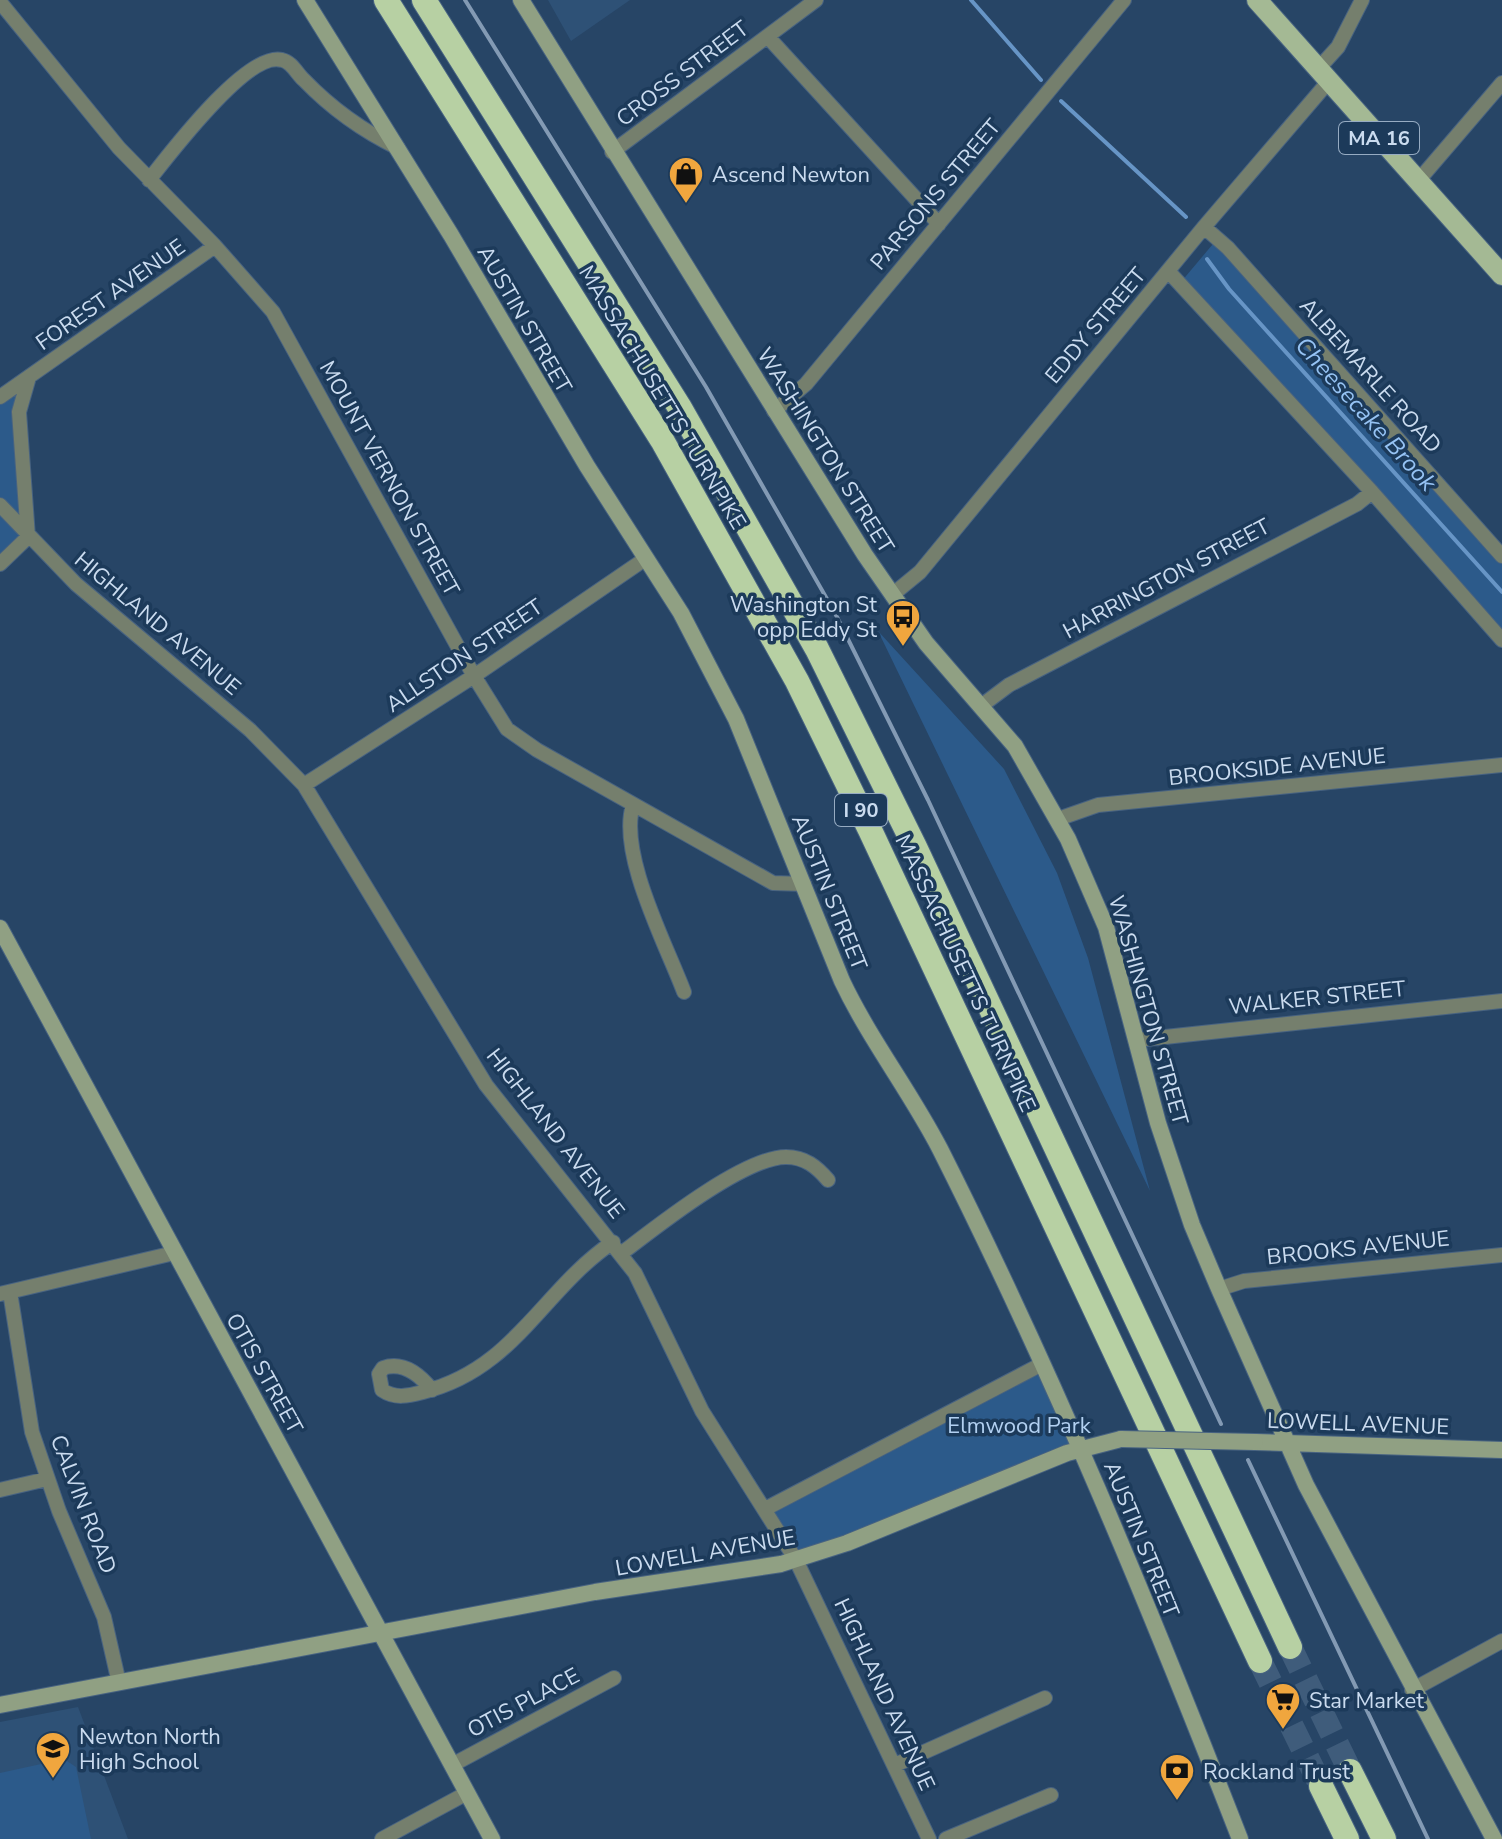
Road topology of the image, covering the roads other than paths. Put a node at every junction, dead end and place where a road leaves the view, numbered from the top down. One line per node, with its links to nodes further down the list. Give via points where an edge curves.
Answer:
1 (305, 0): 13 (main road, AUSTIN STREET)
2 (386, 0): 62 (highway, MASSACHUSETTS TURNPIKE / I 90, via 662,440 790,669)
3 (424, 0): 61 (highway, MASSACHUSETTS TURNPIKE / I 90, via 702,444 830,673)
4 (521, 0): 14 (main road, WASHINGTON STREET)
5 (816, 0): 10 (street, CROSS STREET)
6 (1124, 0): 17 (street, PARSONS STREET)
7 (1257, 0): 11 (main road, MA 16)
8 (1362, 0): 11 (street, EDDY STREET)
9 (0, 2): 15 (street, MOUNT VERNON STREET, via 65,86)
10 (768, 37): 14 (street, CROSS STREET); 17 (street)
11 (1324, 75): 16 (main road, MA 16); 18 (street, EDDY STREET)
12 (1502, 83): 16 (street)
13 (399, 148): 15 (street, via 361,130 292,66 273,60 244,76 213,105); 29 (main road, AUSTIN STREET)
14 (612, 152): 24 (main road, WASHINGTON STREET)
15 (149, 180): 19 (street, MOUNT VERNON STREET)
16 (1418, 181): 21 (main road, MA 16)
17 (939, 224): 24 (street, PARSONS STREET, via 806,384)
18 (1204, 227): 20 (street, EDDY STREET); 28 (street, ALBEMARLE ROAD)
19 (215, 246): 22 (street, FOREST AVENUE); 33 (street, MOUNT VERNON STREET, via 287,335)
20 (1168, 271): 25 (street); 31 (street, EDDY STREET, via 920,572)
21 (1502, 275)
22 (29, 377): 23 (street, FOREST AVENUE); 27 (street, FOREST AVENUE, via 19,412)
23 (0, 397)
24 (774, 411): 31 (main road, WASHINGTON STREET)
25 (1372, 492): 32 (street); 34 (street, HARRINGTON STREET, via 1009,685)
26 (0, 505): 27 (street, HIGHLAND AVENUE)
27 (28, 537): 30 (street); 36 (street, HIGHLAND AVENUE, via 271,749)
28 (1502, 556)
29 (645, 559): 33 (street, ALLSTON STREET); 39 (main road, AUSTIN STREET, via 681,613 724,695)
30 (0, 564)
31 (892, 595): 34 (main road, WASHINGTON STREET)
32 (1502, 640)
33 (474, 676): 36 (street, ALLSTON STREET); 37 (street, MOUNT VERNON STREET, via 496,714 520,740)
34 (981, 706): 38 (main road, WASHINGTON STREET, via 1021,754)
35 (1502, 765): 38 (street, BROOKSIDE AVENUE, via 1098,805)
36 (304, 785): 45 (street, HIGHLAND AVENUE, via 486,1085)
37 (633, 805): 39 (street, MOUNT VERNON STREET, via 773,883); 41 (street, via 628,821 634,858)
38 (1058, 819): 43 (main road, WASHINGTON STREET, via 1106,927)
39 (804, 884): 50 (main road, AUSTIN STREET, via 858,1015 938,1146)
40 (0, 928): 46 (main road, OTIS STREET)
41 (684, 992)
42 (1502, 1001): 43 (street, WALKER STREET)
43 (1137, 1040): 48 (main road, WASHINGTON STREET, via 1174,1172)
44 (828, 1180): 45 (street, via 808,1162 773,1159)
45 (617, 1248): 51 (street, via 586,1263 507,1348); 57 (street, HIGHLAND AVENUE, via 654,1308 702,1411)
46 (174, 1253): 49 (street); 59 (main road, OTIS STREET)
47 (1502, 1255): 48 (street, BROOKS AVENUE, via 1250,1281)
48 (1219, 1289): 52 (main road, WASHINGTON STREET)
49 (5, 1293): 55 (street, CALVIN ROAD, via 32,1432)
50 (1042, 1364): 53 (main road, AUSTIN STREET); 57 (street)
51 (432, 1390)
52 (1286, 1443): 53 (main road, LOWELL AVENUE, bridge, via 1121,1439); 54 (main road, LOWELL AVENUE); 65 (main road, WASHINGTON STREET)
53 (1081, 1448): 58 (main road, LOWELL AVENUE); 78 (main road, AUSTIN STREET)
54 (1502, 1450)
55 (47, 1479): 56 (street); 64 (street, CALVIN ROAD, via 104,1617)
56 (0, 1490)
57 (765, 1509): 58 (street, HIGHLAND AVENUE)
58 (796, 1560): 59 (main road, LOWELL AVENUE); 69 (street, HIGHLAND AVENUE)
59 (381, 1634): 64 (main road, LOWELL AVENUE); 68 (main road, OTIS STREET)
60 (1502, 1641): 65 (street)
61 (1290, 1647)
62 (1260, 1661)
63 (614, 1678): 68 (street, OTIS PLACE)
64 (119, 1683): 67 (main road, LOWELL AVENUE)
65 (1412, 1690): 81 (main road, WASHINGTON STREET)
66 (1045, 1698): 69 (street)
67 (0, 1705)
68 (452, 1765): 72 (main road, OTIS STREET)
69 (895, 1765): 76 (street, HIGHLAND AVENUE)
70 (1350, 1771): 80 (highway)
71 (1321, 1786): 79 (highway)
72 (467, 1793): 74 (street); 75 (main road, OTIS STREET)
73 (1051, 1795): 77 (street)
74 (382, 1839)
75 (492, 1839)
76 (929, 1839)
77 (946, 1839)
78 (1240, 1839)
79 (1347, 1839)
80 (1384, 1839)
81 (1494, 1839)

